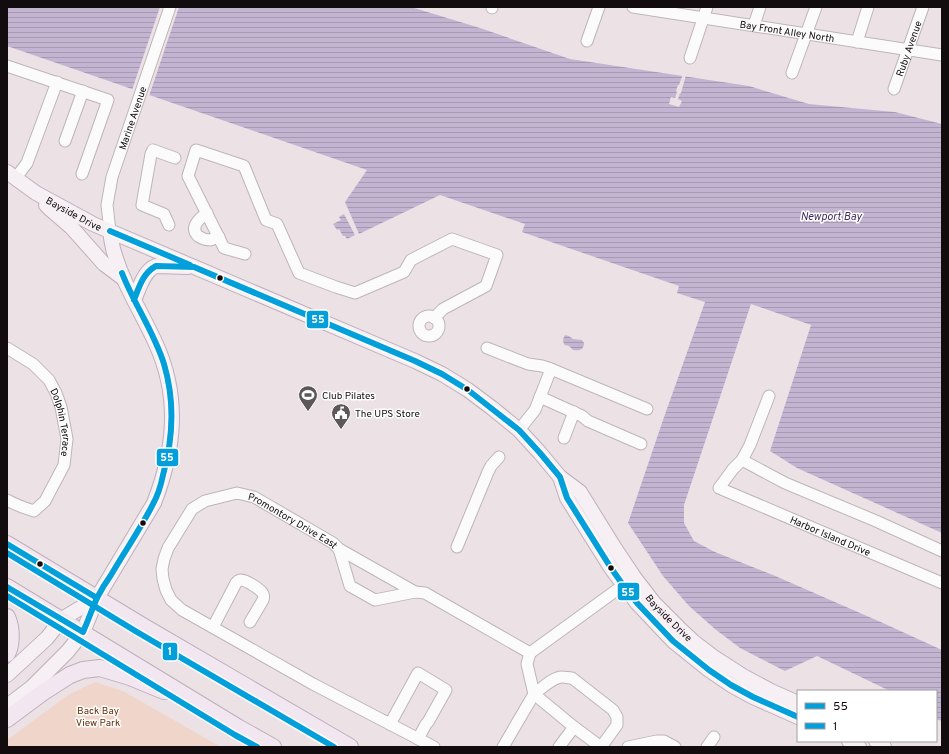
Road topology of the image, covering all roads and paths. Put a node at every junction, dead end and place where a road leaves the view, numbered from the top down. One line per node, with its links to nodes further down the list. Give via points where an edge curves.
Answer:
1 (170, 7): 30 (street, Marine Avenue, via 108,193 106,205)
2 (599, 7): 13 (street)
3 (633, 7): 9 (street, Bay Front Alley North)
4 (708, 7): 10 (street)
5 (760, 7): 11 (street)
6 (816, 7): 12 (street)
7 (868, 7): 14 (street)
8 (923, 7): 15 (street, Ruby Avenue)
9 (651, 8): 10 (street, Bay Front Alley North)
10 (704, 18): 11 (street, Bay Front Alley North); 17 (street)
11 (754, 25): 12 (street, Bay Front Alley North)
12 (807, 34): 14 (street, Bay Front Alley North); 19 (street)
13 (587, 41)
14 (857, 42): 15 (street, Bay Front Alley North)
15 (908, 49): 16 (street, Bay Front Alley North); 21 (street, Ruby Avenue)
16 (942, 55)
17 (690, 58)
18 (7, 66): 20 (street)
19 (792, 74)
20 (57, 82): 22 (street); 26 (street, via 27,163)
21 (894, 89)
22 (83, 91): 23 (street); 25 (street, via 108,100)
23 (65, 141)
24 (175, 158): 29 (street, via 153,150 142,205 164,214)
25 (82, 174)
26 (11, 175): 27 (main road, Bayside Drive)
27 (36, 193): 30 (main road, Bayside Drive); 34 (main road, via 104,264)
28 (207, 213): 31 (street); 31 (street, via 199,219 195,232 200,238 208,240); 36 (street, via 188,176 196,150 244,166 266,220 277,224 299,272 336,287 355,293 404,272 411,260 452,240 497,255 486,286 442,310)
29 (169, 224)
30 (110, 231): 33 (main road, Bayside Drive); 34 (main road, via 113,251)
31 (219, 237): 32 (street, via 224,248)
32 (245, 254)
33 (194, 267): 35 (main road, via 151,267); 44 (main road, Bayside Drive, via 410,358 442,374 468,390)
34 (124, 280): 35 (main road)
35 (134, 300): 58 (main road, via 156,344 169,386 172,408 170,450 154,503)
36 (434, 318)
37 (7, 348): 49 (street, Dolphin Terrace, via 33,364 49,380 61,406 66,439 64,465 45,501 34,511)
38 (487, 348): 39 (street, via 528,364)
39 (551, 369): 41 (street); 42 (street)
40 (770, 396): 48 (street)
41 (540, 397): 43 (street); 44 (street, via 535,410)
42 (647, 409)
43 (574, 412): 45 (street); 46 (street, via 588,421)
44 (520, 430): 54 (main road, Bayside Drive, via 560,477 567,498 612,568)
45 (564, 438)
46 (641, 444)
47 (499, 457): 51 (street, via 488,472)
48 (742, 460): 53 (street, via 785,483); 55 (street, Harbor Island Drive, via 720,488)
49 (7, 500)
50 (7, 544): 58 (highway)
51 (457, 547)
52 (339, 550): 57 (street, Promontory Drive East); 57 (street, via 350,586 375,600); 62 (street, Promontory Drive East, via 334,543 254,497 237,493 205,501 192,509 188,515 168,548 162,569 166,590 172,600 182,610)
53 (942, 551)
54 (629, 581): 64 (street); 68 (main road, Bayside Drive, via 710,654 743,676); 71 (main road, Bayside Drive, via 637,603 673,641 731,685)
55 (942, 583)
56 (7, 587): 60 (highway)
57 (415, 592): 64 (street, Promontory Drive East, via 425,593)
58 (97, 598): 60 (main road); 63 (main road); 78 (highway)
59 (7, 617): 65 (highway, via 11,628 10,649)
60 (62, 619): 63 (highway); 66 (main road, via 47,638)
61 (250, 622): 62 (street, via 264,597 261,590 241,580 236,583)
62 (213, 627): 73 (street, Promontory Drive East)
63 (83, 632): 69 (main road, via 32,687); 70 (highway)
64 (530, 653): 67 (street, via 527,664)
65 (7, 654)
66 (7, 675)
67 (534, 694): 74 (street); 80 (street); 82 (street, via 564,676 572,678 613,710 617,717 617,725)
68 (797, 703)
69 (7, 706)
70 (205, 707): 72 (highway, via 100,668 70,675); 77 (highway)
71 (797, 717)
72 (7, 719)
73 (390, 724): 76 (street, Promontory Drive East); 76 (street, via 418,673 446,690)
74 (574, 727): 81 (street); 82 (street)
75 (714, 737): 85 (street)
76 (418, 739): 79 (street, Promontory Drive East)
77 (273, 747)
78 (350, 747)
79 (434, 747)
80 (504, 747)
81 (559, 747)
82 (601, 747)
83 (628, 747): 84 (street, via 664,741)
84 (675, 747)
85 (708, 747)

